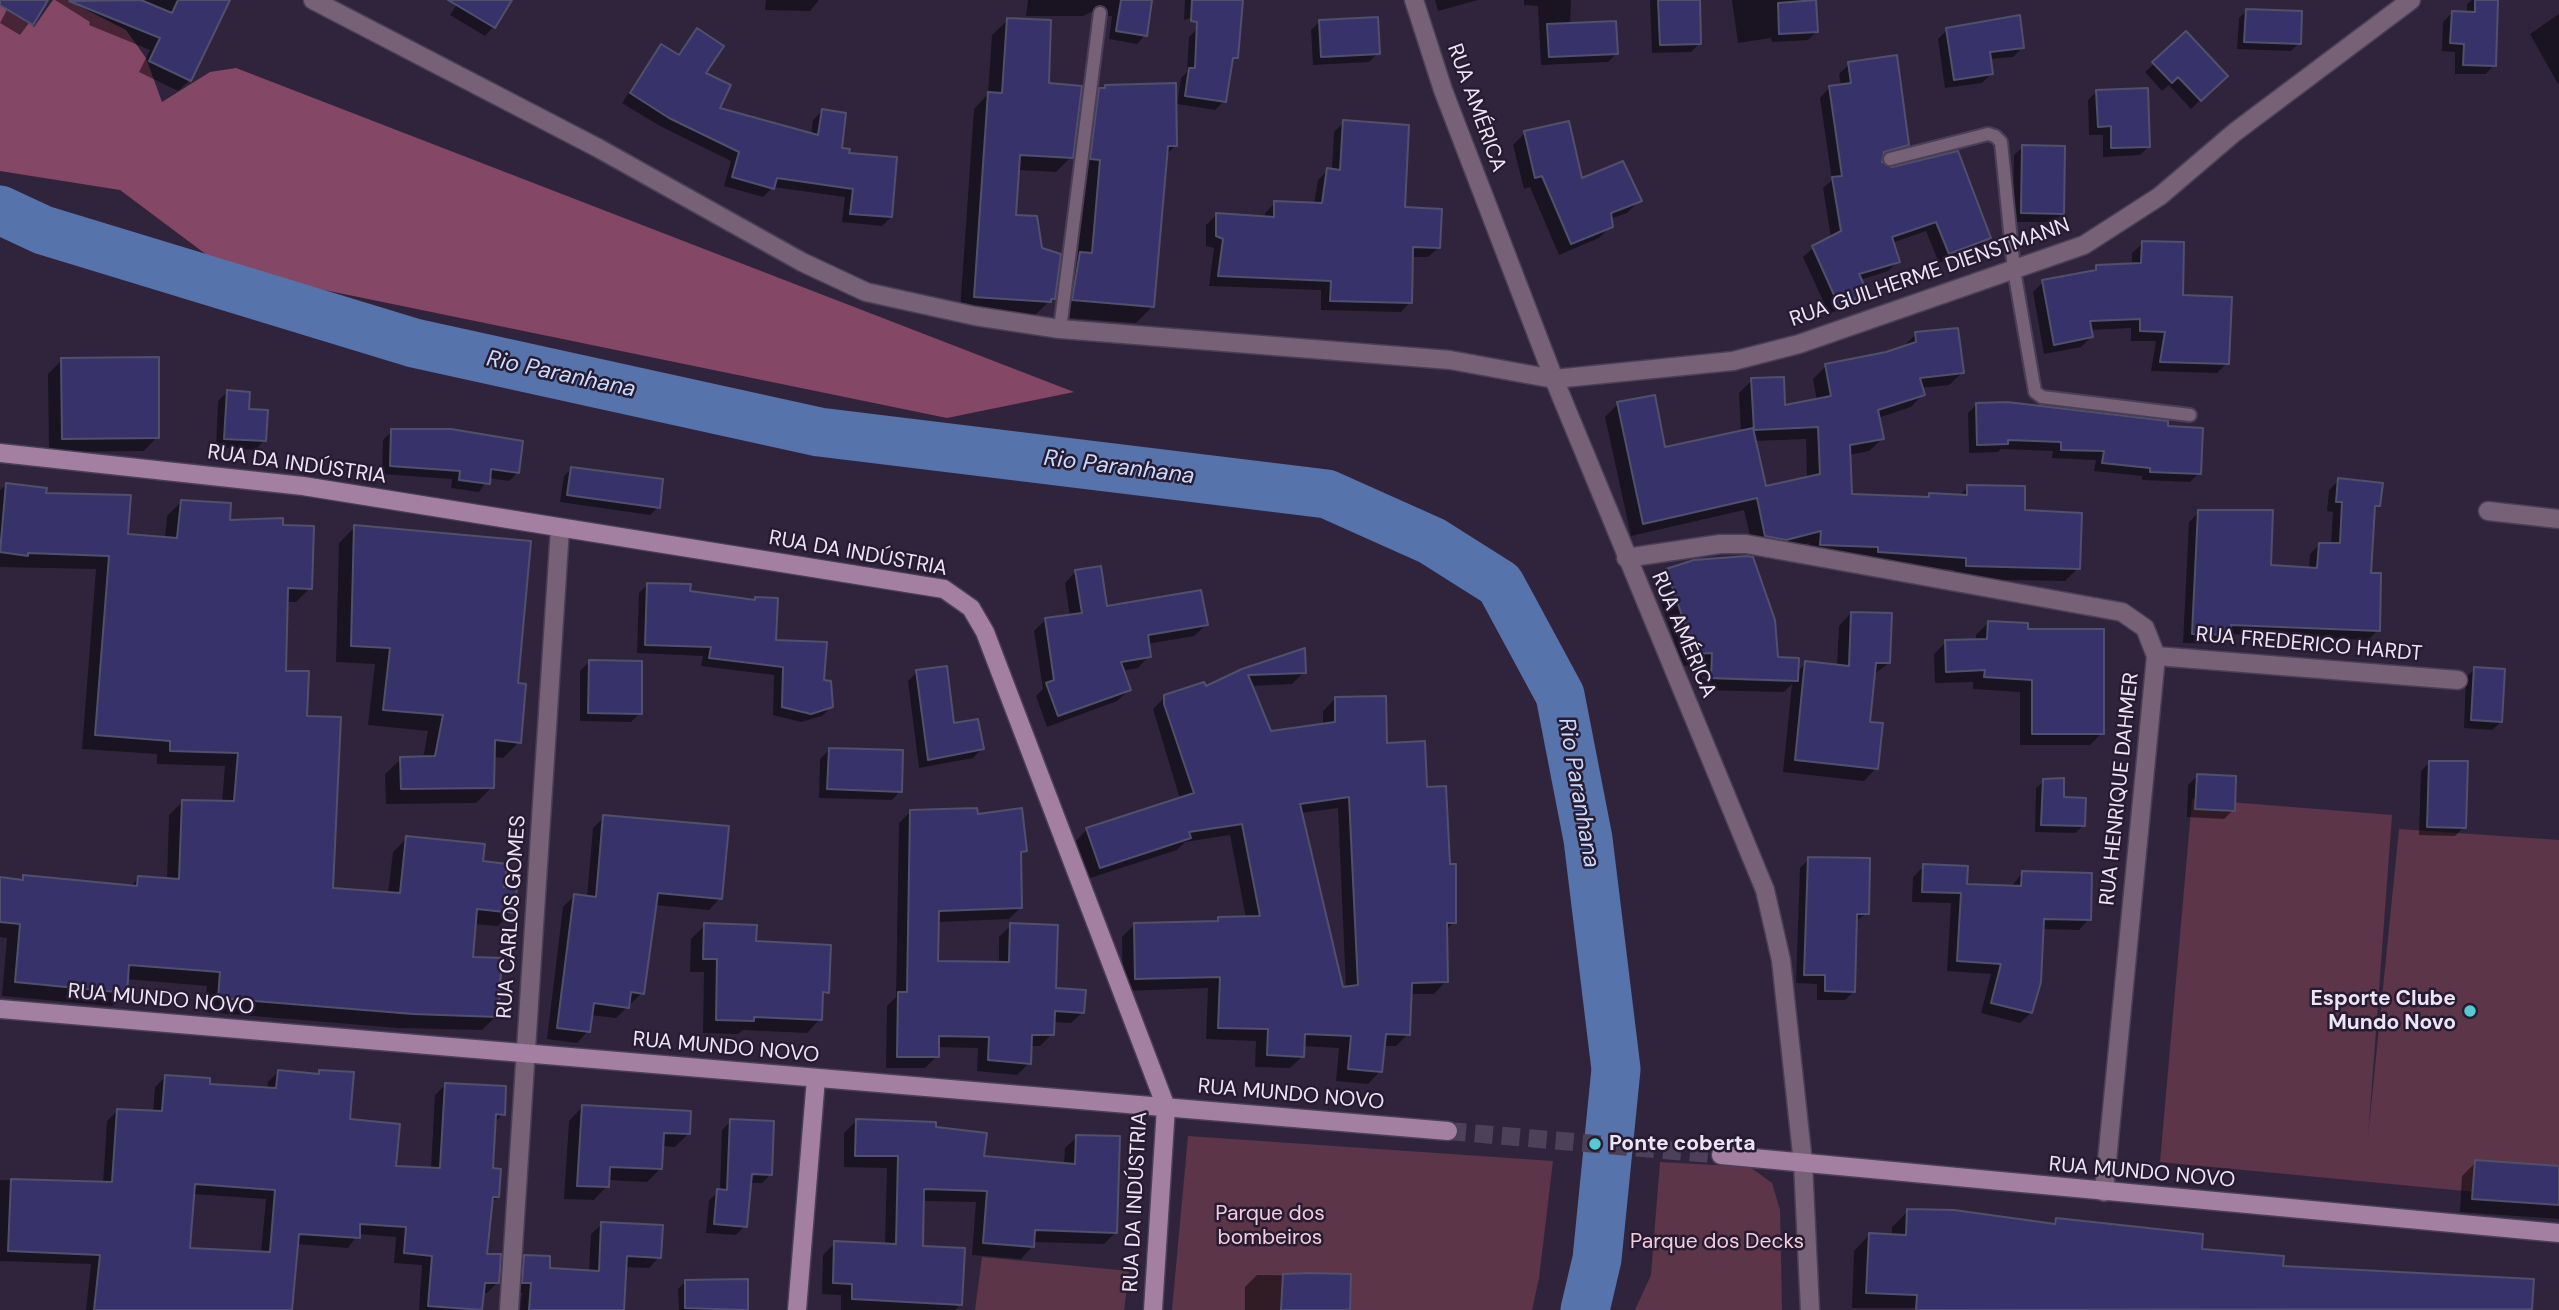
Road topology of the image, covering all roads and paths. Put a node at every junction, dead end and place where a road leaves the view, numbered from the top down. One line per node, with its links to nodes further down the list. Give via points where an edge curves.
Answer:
1 (1414, 0): 8 (street, RUA AMÉRICA, via 1443,90)
2 (2411, 0): 6 (street, RUA GUILHERME DIENSTMANN, via 2235,132 2160,196 2084,245)
3 (323, 3): 7 (street, RUA GUILHERME DIENSTMANN, via 802,262 866,292)
4 (1100, 13): 7 (lane)
5 (1890, 159): 6 (lane, via 1995,136 2001,142)
6 (2014, 270): 8 (street, RUA GUILHERME DIENSTMANN, via 1799,344 1733,361); 9 (lane, via 2035,392 2042,397)
7 (1060, 329): 8 (street, RUA GUILHERME DIENSTMANN, via 1450,360)
8 (1554, 379): 14 (street, RUA AMÉRICA)
9 (2190, 415)
10 (0, 453): 13 (main road, RUA DA INDÚSTRIA, via 303,486)
11 (2488, 511): 12 (street)
12 (2559, 519)
13 (559, 528): 18 (street, RUA CARLOS GOMES); 20 (main road, RUA DA INDÚSTRIA, via 944,589 971,608 985,632)
14 (1626, 558): 15 (street, RUA HENRIQUE DAHMER, via 1746,544 2122,611 2145,628); 23 (street, RUA AMÉRICA, via 1765,890 1781,960)
15 (2156, 656): 16 (street, RUA FREDERICO HARDT); 24 (street, RUA HENRIQUE DAHMER)
16 (2458, 680)
17 (0, 1009): 18 (main road, RUA MUNDO NOVO)
18 (526, 1054): 19 (main road, RUA MUNDO NOVO); 26 (street, RUA CARLOS GOMES)
19 (816, 1078): 20 (main road, RUA MUNDO NOVO); 27 (main road)
20 (1166, 1107): 21 (main road, RUA MUNDO NOVO); 28 (main road, RUA DA INDÚSTRIA)
21 (1448, 1131)
22 (1721, 1155): 23 (main road, RUA MUNDO NOVO)
23 (1803, 1163): 24 (main road, RUA MUNDO NOVO); 29 (street, RUA AMÉRICA)
24 (2104, 1192): 25 (main road, RUA MUNDO NOVO)
25 (2559, 1233)
26 (509, 1310)
27 (797, 1310)
28 (1153, 1310)
29 (1811, 1310)

